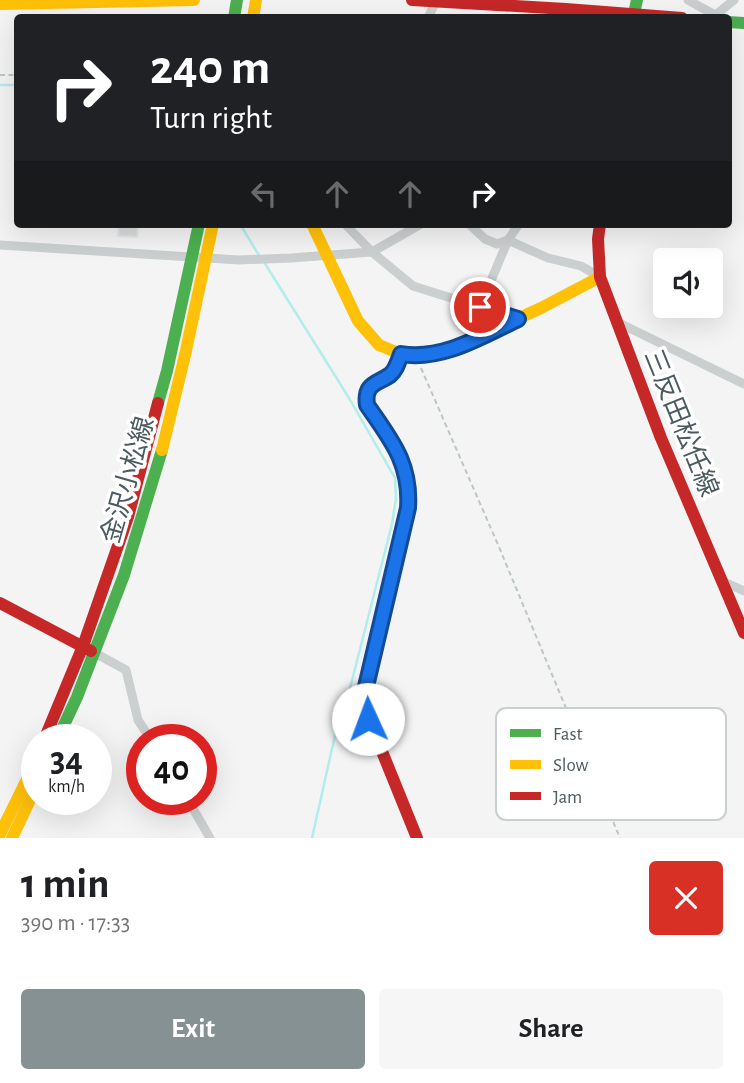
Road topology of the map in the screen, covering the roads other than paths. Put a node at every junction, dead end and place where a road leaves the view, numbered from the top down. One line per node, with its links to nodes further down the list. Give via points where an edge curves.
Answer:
1 (194, 0): 5 (main road)
2 (412, 0): 6 (main road)
3 (688, 0): 9 (street)
4 (734, 0): 10 (street)
5 (136, 1): 7 (main road)
6 (436, 1): 8 (main road)
7 (0, 5)
8 (619, 14)
9 (710, 14)
10 (716, 14)
11 (198, 228): 22 (main road, 金沢小松線)
12 (212, 228): 24 (main road, 金沢小松線)
13 (314, 228): 23 (main road)
14 (349, 228): 21 (street)
15 (414, 228): 21 (street)
16 (473, 228): 19 (street, via 497,244)
17 (516, 228): 19 (street)
18 (599, 228): 25 (main road, 三反田松任線)
19 (508, 240): 25 (street); 26 (street)
20 (0, 244): 22 (street)
21 (372, 252): 23 (street); 26 (street, via 412,286)
22 (192, 256): 24 (street); 35 (main road, 金沢小松線, via 128,517)
23 (328, 256): 24 (street); 29 (main road, via 358,321 379,345)
24 (206, 258): 36 (main road, 金沢小松線, via 159,463)
25 (600, 277): 27 (main road); 28 (main road, 三反田松任線)
26 (480, 307): 27 (street)
27 (518, 319): 29 (main road, via 447,351 416,357)
28 (616, 321): 30 (street); 31 (main road, 三反田松任線)
29 (401, 354): 46 (main road, via 392,373 373,383 366,399 400,456 409,491 363,707)
30 (744, 384)
31 (722, 581): 32 (street); 34 (main road, 三反田松任線)
32 (744, 591)
33 (0, 603): 35 (main road)
34 (744, 633)
35 (83, 646): 36 (main road); 37 (main road, 金沢小松線)
36 (95, 653): 38 (main road, 金沢小松線); 39 (street, via 126,670)
37 (51, 724)
38 (64, 724)
39 (141, 724)
40 (21, 791): 43 (main road)
41 (23, 815): 44 (main road)
42 (197, 815): 45 (street)
43 (0, 834)
44 (12, 838)
45 (210, 838)
46 (417, 838)

